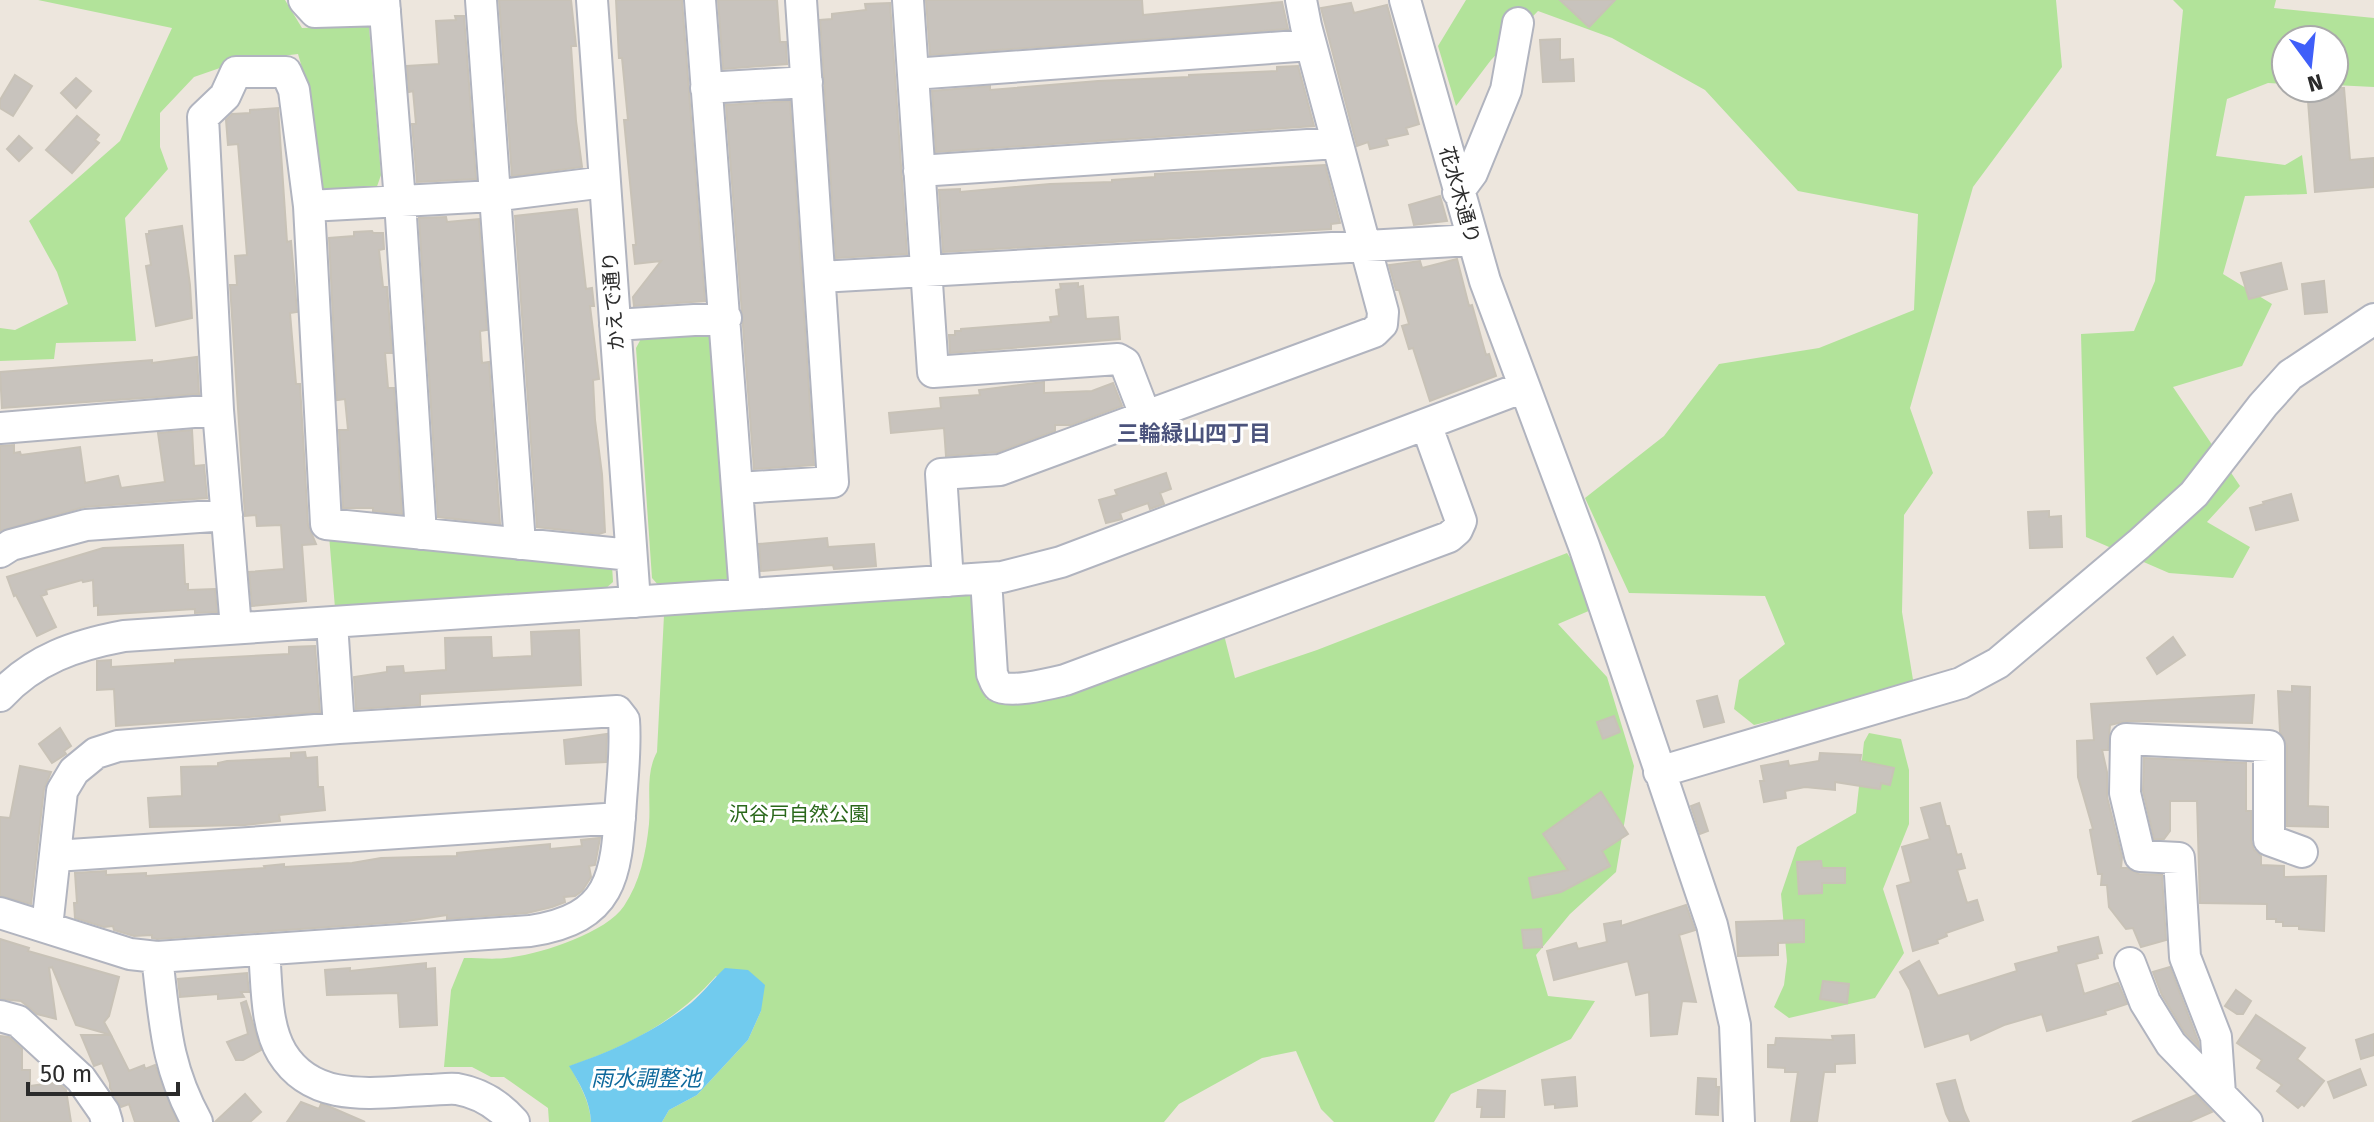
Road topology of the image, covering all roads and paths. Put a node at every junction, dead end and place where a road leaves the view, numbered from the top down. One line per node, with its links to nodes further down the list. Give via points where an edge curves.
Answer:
1 (304, 0): 9 (street, via 315,12)
2 (481, 0): 19 (street)
3 (592, 0): 17 (street, かえで通り)
4 (700, 0): 14 (street)
5 (801, 0): 13 (street)
6 (908, 0): 12 (street)
7 (1301, 0): 11 (street)
8 (1405, 0): 18 (street, 花水木通り)
9 (384, 5): 20 (street)
10 (1518, 23): 18 (street, via 1506,90 1472,173)
11 (1311, 45): 12 (street); 15 (street)
12 (913, 74): 16 (street)
13 (807, 82): 14 (street); 25 (street)
14 (706, 88): 26 (street)
15 (1337, 143): 16 (street); 23 (street)
16 (919, 171): 24 (street)
17 (605, 182): 19 (street); 28 (street, かえで通り)
18 (1458, 192): 22 (street, 花水木通り)
19 (494, 196): 20 (street); 37 (street)
20 (400, 201): 21 (street); 36 (street)
21 (309, 206): 30 (street, via 294,90 286,72 236,72 225,96 203,117); 36 (street, via 326,524)
22 (1472, 240): 23 (street); 29 (street, 花水木通り)
23 (1365, 246): 24 (street); 31 (street, via 1383,312 1382,324 1374,332)
24 (926, 271): 25 (street); 31 (street, via 933,372 1118,359 1125,363)
25 (820, 277): 34 (street, via 833,482)
26 (726, 318): 28 (street); 34 (street)
27 (2374, 319): 48 (street, via 2290,375 2194,494 1998,663 1947,688)
28 (615, 325): 39 (street, かえで通り)
29 (1524, 387): 32 (street); 48 (street, 花水木通り, via 1584,546)
30 (218, 410): 33 (street); 35 (street)
31 (1145, 415): 41 (street, via 1000,470 941,474)
32 (1426, 424): 40 (street, via 1061,562); 40 (street, via 1461,521 1449,537 1065,680 1006,689 995,681)
33 (0, 428)
34 (738, 488): 42 (street)
35 (227, 515): 38 (street, via 86,525); 45 (street)
36 (421, 534): 37 (street)
37 (520, 544): 39 (street)
38 (0, 552)
39 (631, 555): 43 (street, かえで通り)
40 (986, 579): 41 (street)
41 (948, 581): 42 (street)
42 (745, 594): 43 (street)
43 (635, 602): 44 (street)
44 (332, 623): 45 (street); 47 (street)
45 (236, 628): 46 (street, via 93,642 43,661)
46 (0, 696)
47 (339, 728): 49 (street, via 617,711 625,735); 51 (street, via 118,746 96,753 74,771 62,791)
48 (1659, 772): 62 (street, 花水木通り, via 1712,925 1735,1025)
49 (620, 818): 51 (street); 54 (street, via 612,878 579,918 559,927)
50 (2302, 852): 58 (street, via 2269,840 2269,746 2126,739 2125,793 2140,856 2179,858 2185,957 2216,1037)
51 (55, 856): 53 (street)
52 (0, 913): 53 (street)
53 (47, 927): 55 (street, via 130,954)
54 (264, 951): 55 (street); 61 (street, via 272,1027 282,1053 308,1079 345,1094 456,1089 492,1102)
55 (157, 957): 60 (street, via 169,1055)
56 (2130, 963): 58 (street, via 2145,1002 2171,1044)
57 (0, 1016): 59 (street, via 18,1021 81,1079)
58 (2220, 1094): 63 (street)
59 (107, 1122)
60 (197, 1122)
61 (514, 1122)
62 (1739, 1122)
63 (2247, 1122)

